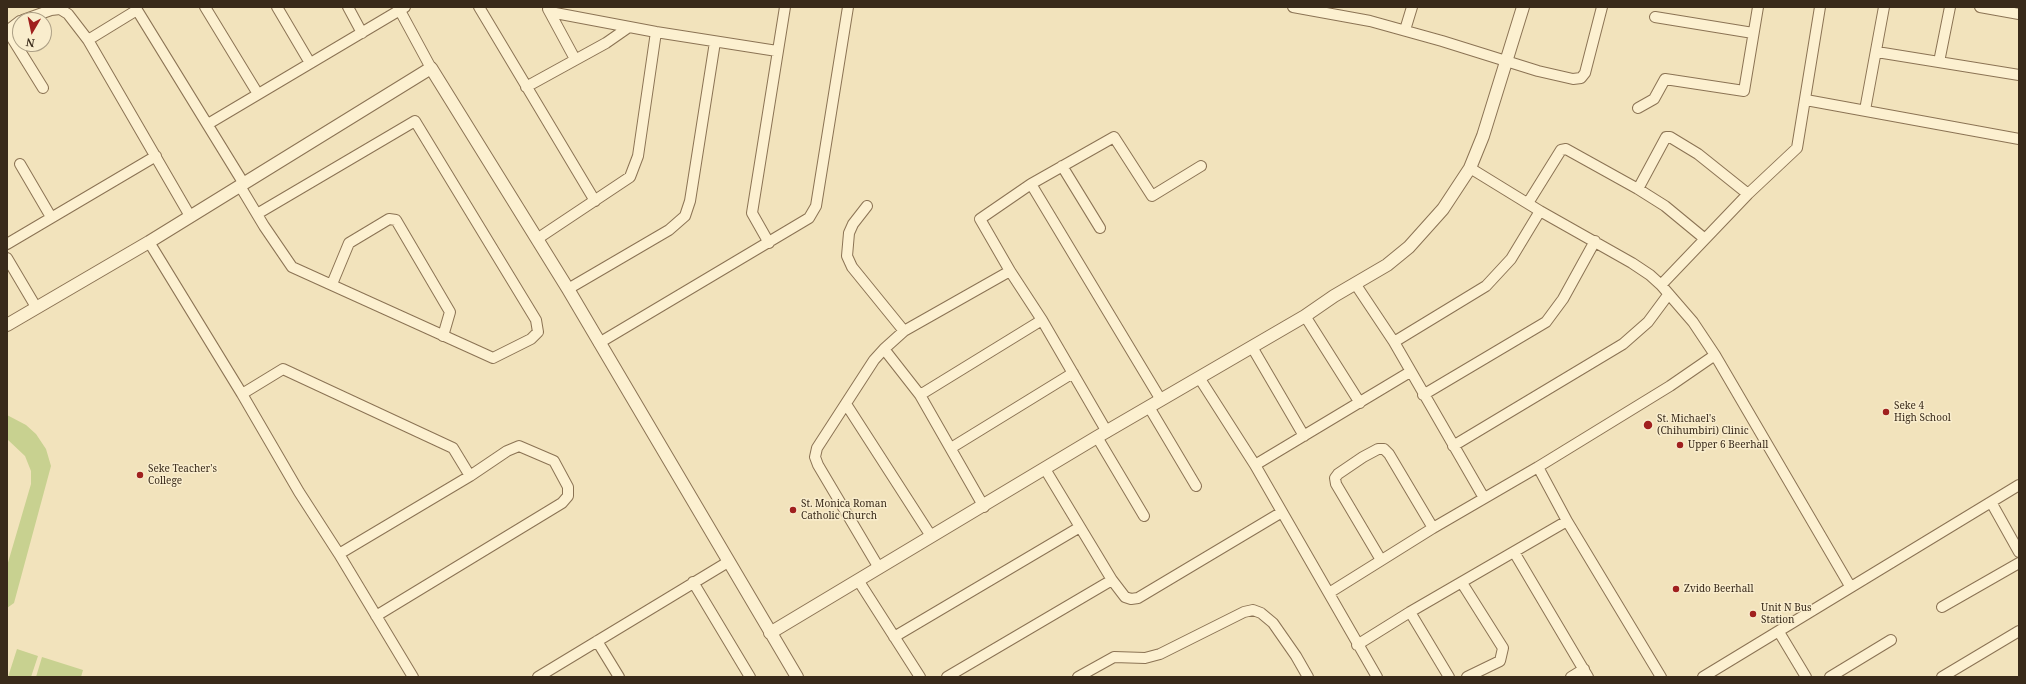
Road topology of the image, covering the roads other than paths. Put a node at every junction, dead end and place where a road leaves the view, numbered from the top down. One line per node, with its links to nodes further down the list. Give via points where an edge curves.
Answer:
1 (205, 7): 42 (street)
2 (277, 7): 37 (street)
3 (348, 7): 26 (street)
4 (479, 7): 40 (street)
5 (785, 7): 31 (street)
6 (848, 7): 69 (street, via 816,206 809,218)
7 (1293, 7): 24 (street)
8 (1412, 7): 24 (street)
9 (1523, 7): 35 (street)
10 (1602, 7): 35 (street, via 1585,73 1581,78 1573,80)
11 (1758, 7): 27 (street)
12 (1820, 7): 43 (street)
13 (1884, 7): 33 (street)
14 (1950, 7): 36 (street)
15 (1980, 7): 20 (street)
16 (137, 8): 29 (street); 46 (street)
17 (401, 8): 26 (street); 38 (street)
18 (548, 10): 23 (street); 34 (street)
19 (45, 12): 29 (street, via 60,9 68,14)
20 (2019, 14)
21 (1655, 17): 27 (street)
22 (12, 27): 28 (street)
23 (629, 27): 25 (street); 34 (street)
24 (1405, 30): 35 (street)
25 (656, 32): 30 (street); 57 (street, via 638,156 630,177)
26 (362, 33): 37 (street)
27 (1753, 33): 44 (street, via 1744,91 1665,79 1654,99)
28 (12, 38)
29 (88, 40): 48 (street)
30 (715, 42): 31 (street); 76 (street, via 690,201 685,216 668,230)
31 (777, 51): 69 (street, via 752,213)
32 (21, 52): 41 (street)
33 (1877, 52): 36 (street); 45 (street)
34 (575, 59): 40 (street)
35 (1506, 62): 52 (street, via 1483,136)
36 (1939, 62): 39 (street)
37 (310, 63): 42 (street)
38 (431, 68): 54 (street); 65 (street)
39 (2019, 75)
40 (526, 87): 57 (street)
41 (43, 88)
42 (258, 94): 46 (street)
43 (1806, 100): 45 (street); 56 (street, via 1797,148)
44 (1638, 108)
45 (1865, 110): 47 (street)
46 (208, 124): 54 (street)
47 (2019, 138)
48 (156, 156): 62 (street); 63 (street)
49 (20, 164): 63 (street)
50 (1062, 166): 51 (street, via 1114,137 1152,196); 53 (street); 64 (street)
51 (1201, 166)
52 (1470, 168): 58 (street); 74 (street, via 1443,209 1409,247)
53 (1031, 184): 72 (street, via 980,219); 95 (street)
54 (242, 185): 61 (street); 62 (street)
55 (1638, 188): 56 (street, via 1666,137 1670,137 1698,154); 58 (street, via 1564,149); 66 (street, via 1665,206)
56 (1748, 194): 66 (street)
57 (595, 201): 65 (street)
58 (1528, 203): 60 (street)
59 (867, 206): 82 (street, via 849,233 848,256 852,267)
60 (1540, 211): 67 (street); 84 (street, via 1512,259 1486,286)
61 (257, 214): 73 (street, via 292,267); 83 (street, via 415,122 536,320 538,332 531,339 493,358)
62 (190, 216): 68 (street)
63 (51, 217): 70 (street)
64 (1100, 228)
65 (537, 239): 76 (street)
66 (1705, 239): 75 (street)
67 (1595, 241): 75 (street, via 1650,274); 94 (street, via 1563,299 1546,322)
68 (149, 242): 78 (street); 92 (street)
69 (769, 243): 85 (street)
70 (7, 244)
71 (7, 258): 78 (street)
72 (1010, 271): 80 (street); 82 (street)
73 (332, 284): 83 (street); 83 (street, via 349,243 389,219 396,220 450,312)
74 (1356, 285): 79 (street, via 1334,296); 84 (street)
75 (1661, 285): 77 (street)
76 (568, 289): 85 (street)
77 (1668, 295): 88 (street, via 1693,322); 101 (street, via 1648,322 1624,344)
78 (36, 308): 81 (street)
79 (1305, 316): 86 (street); 96 (street)
80 (1042, 320): 90 (street); 93 (street)
81 (7, 325)
82 (904, 332): 87 (street)
83 (443, 336)
84 (1394, 342): 89 (street)
85 (599, 343): 122 (street)
86 (1252, 347): 91 (street); 100 (street)
87 (884, 349): 93 (street); 97 (street)
88 (1715, 355): 104 (street, via 1670,386); 129 (street)
89 (1410, 372): 94 (street); 96 (street)
90 (1073, 373): 99 (street); 102 (street)
91 (1200, 379): 95 (street); 103 (street)
92 (242, 394): 106 (street, via 283,369 453,448); 120 (street, via 299,492)
93 (920, 395): 102 (street)
94 (1423, 395): 101 (street)
95 (1161, 400): 98 (street)
96 (1360, 403): 100 (street)
97 (846, 404): 117 (street); 124 (street, via 817,448 815,457)
98 (1149, 407): 99 (street); 108 (street)
99 (1102, 435): 105 (street); 113 (street)
100 (1304, 436): 103 (street)
101 (1453, 446): 109 (street)
102 (951, 448): 111 (street)
103 (1255, 465): 112 (street)
104 (1538, 467): 109 (street); 114 (street)
105 (1045, 469): 111 (street); 115 (street)
106 (470, 476): 120 (street); 133 (street, via 507,451 519,446 554,460 568,487 568,496 562,503)
107 (2019, 485): 110 (street)
108 (1196, 486)
109 (1484, 498): 116 (street)
110 (1991, 502): 119 (street); 129 (street)
111 (984, 507): 117 (street)
112 (1282, 512): 126 (street, via 1138,598 1125,597); 130 (street)
113 (1144, 516)
114 (1567, 520): 118 (street); 155 (street)
115 (1080, 527): 126 (street); 137 (street)
116 (1432, 528): 121 (street); 121 (street, via 1389,454 1384,449 1378,449 1364,457 1335,478 1336,484)
117 (931, 536): 124 (street)
118 (1514, 552): 128 (street); 141 (street)
119 (2019, 552)
120 (339, 554): 133 (street)
121 (1381, 560): 130 (street)
122 (728, 562): 127 (street); 136 (street)
123 (2019, 563): 131 (street)
124 (879, 568): 125 (street)
125 (858, 580): 136 (street); 137 (street)
126 (1112, 580): 148 (street)
127 (693, 582): 139 (street); 145 (street)
128 (1462, 583): 132 (street); 153 (street, via 1503,648 1500,661)
129 (1850, 586): 135 (street)
130 (1329, 593): 140 (street)
131 (1942, 607)
132 (1410, 612): 140 (street); 152 (street)
133 (376, 616): 142 (street)
134 (2019, 631): 159 (street)
135 (1779, 632): 156 (street); 157 (street)
136 (770, 633): 146 (street)
137 (894, 637): 147 (street)
138 (1891, 640): 158 (street)
139 (597, 641): 143 (street); 144 (street)
140 (1357, 645): 151 (street)
141 (1586, 673): 154 (street)
142 (413, 677)
143 (538, 677)
144 (619, 677)
145 (750, 677)
146 (796, 677)
147 (920, 677)
148 (947, 677)
149 (1078, 677): 150 (street, via 1114,657 1152,657 1253,610 1273,623)
150 (1308, 677)
151 (1377, 677)
152 (1449, 677)
153 (1467, 677)
154 (1571, 677)
155 (1661, 677)
156 (1703, 677)
157 (1806, 677)
158 (1830, 677)
159 (1942, 677)

